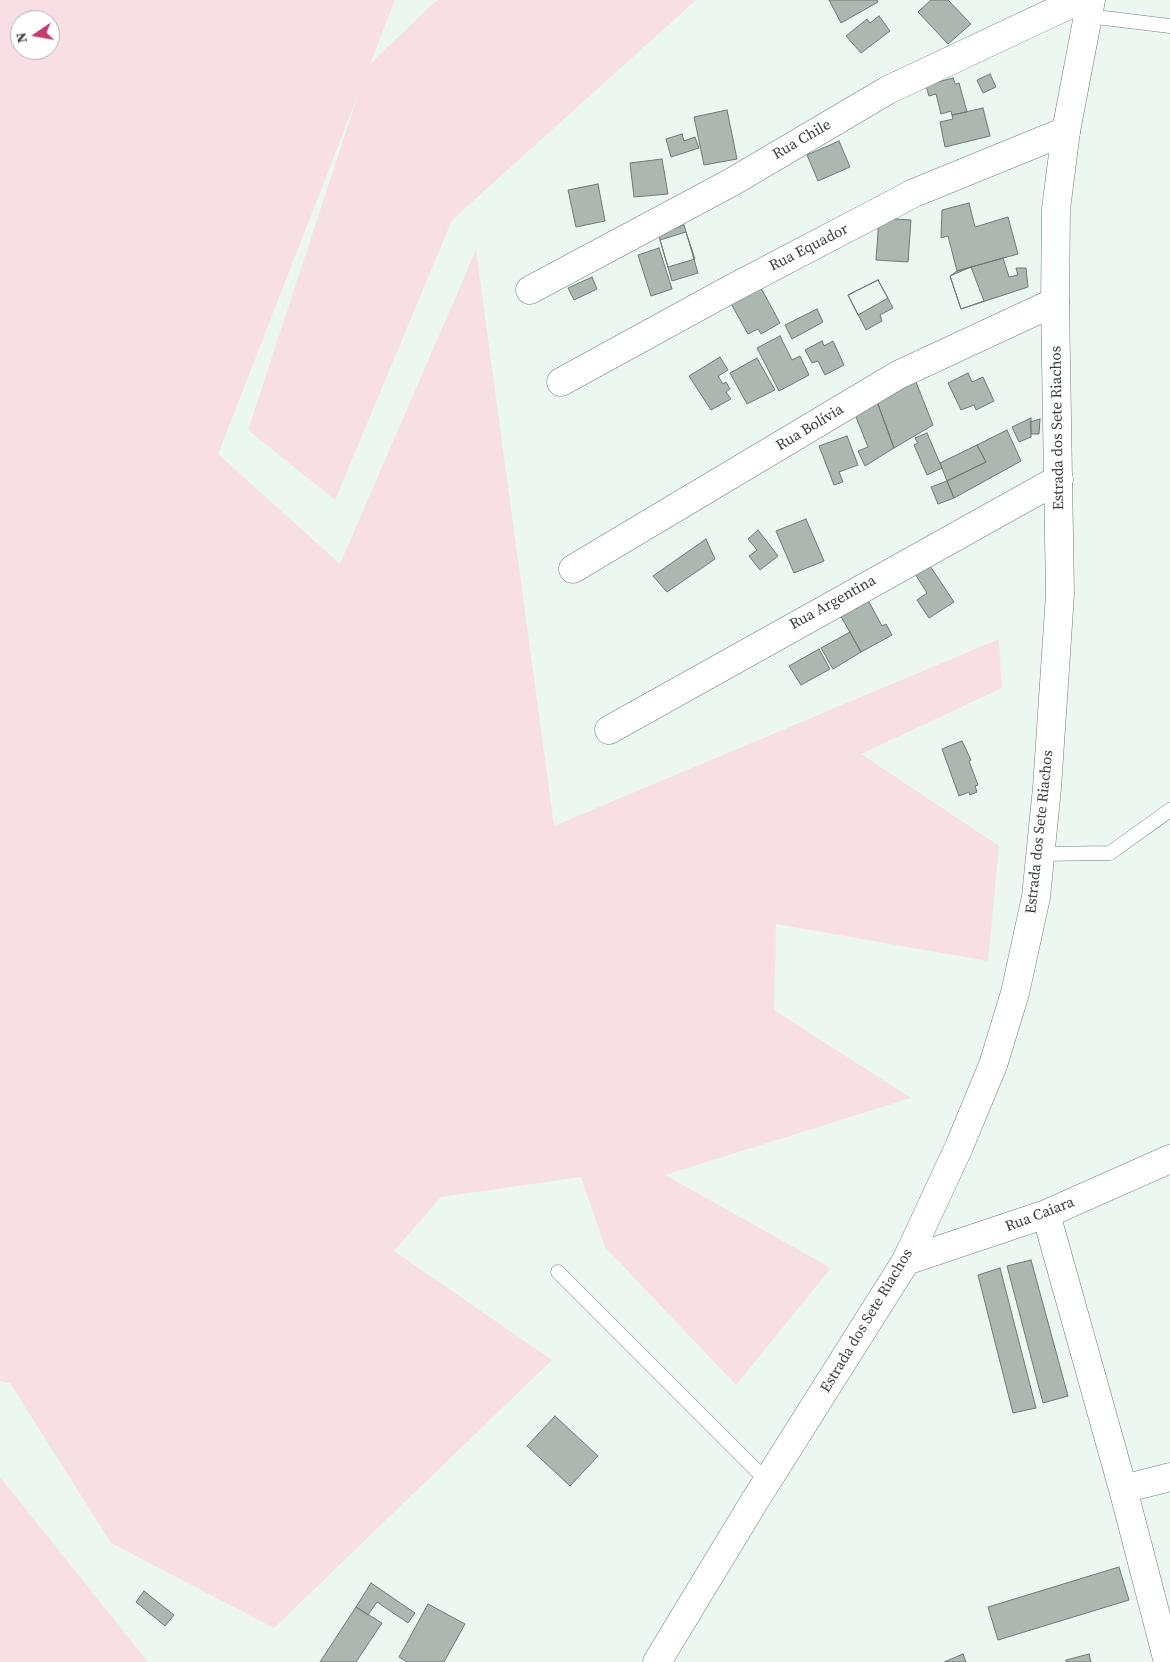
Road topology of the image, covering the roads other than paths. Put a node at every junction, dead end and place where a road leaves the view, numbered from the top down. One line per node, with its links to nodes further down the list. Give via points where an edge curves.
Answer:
1 (1086, 5): 2 (lane); 3 (street, Estrada dos Sete Riachos); 4 (street, Rua Chile, via 888,90 732,182)
2 (1170, 26)
3 (1066, 131): 5 (street, Estrada dos Sete Riachos, via 1056,209); 6 (street, Rua Equador, via 914,194)
4 (530, 290)
5 (1055, 302): 7 (street, Estrada dos Sete Riachos); 8 (street, Rua Bolívia, via 898,375)
6 (561, 382)
7 (1059, 479): 9 (street, Rua Argentina); 11 (street, Estrada dos Sete Riachos, via 1060,594 1048,788)
8 (573, 569)
9 (609, 730)
10 (1170, 810): 11 (lane, via 1110,853)
11 (1040, 854): 14 (street, Estrada dos Sete Riachos, via 1036,897 1015,994 993,1065)
12 (1170, 1159): 13 (street, Rua Caiara)
13 (1046, 1214): 14 (street, Rua Caiara); 18 (street)
14 (906, 1262): 17 (street, Estrada dos Sete Riachos)
15 (558, 1272): 17 (lane)
16 (1170, 1477): 18 (street)
17 (767, 1481): 19 (street, Estrada dos Sete Riachos)
18 (1123, 1488): 20 (street)
19 (657, 1662)
20 (1168, 1662)

